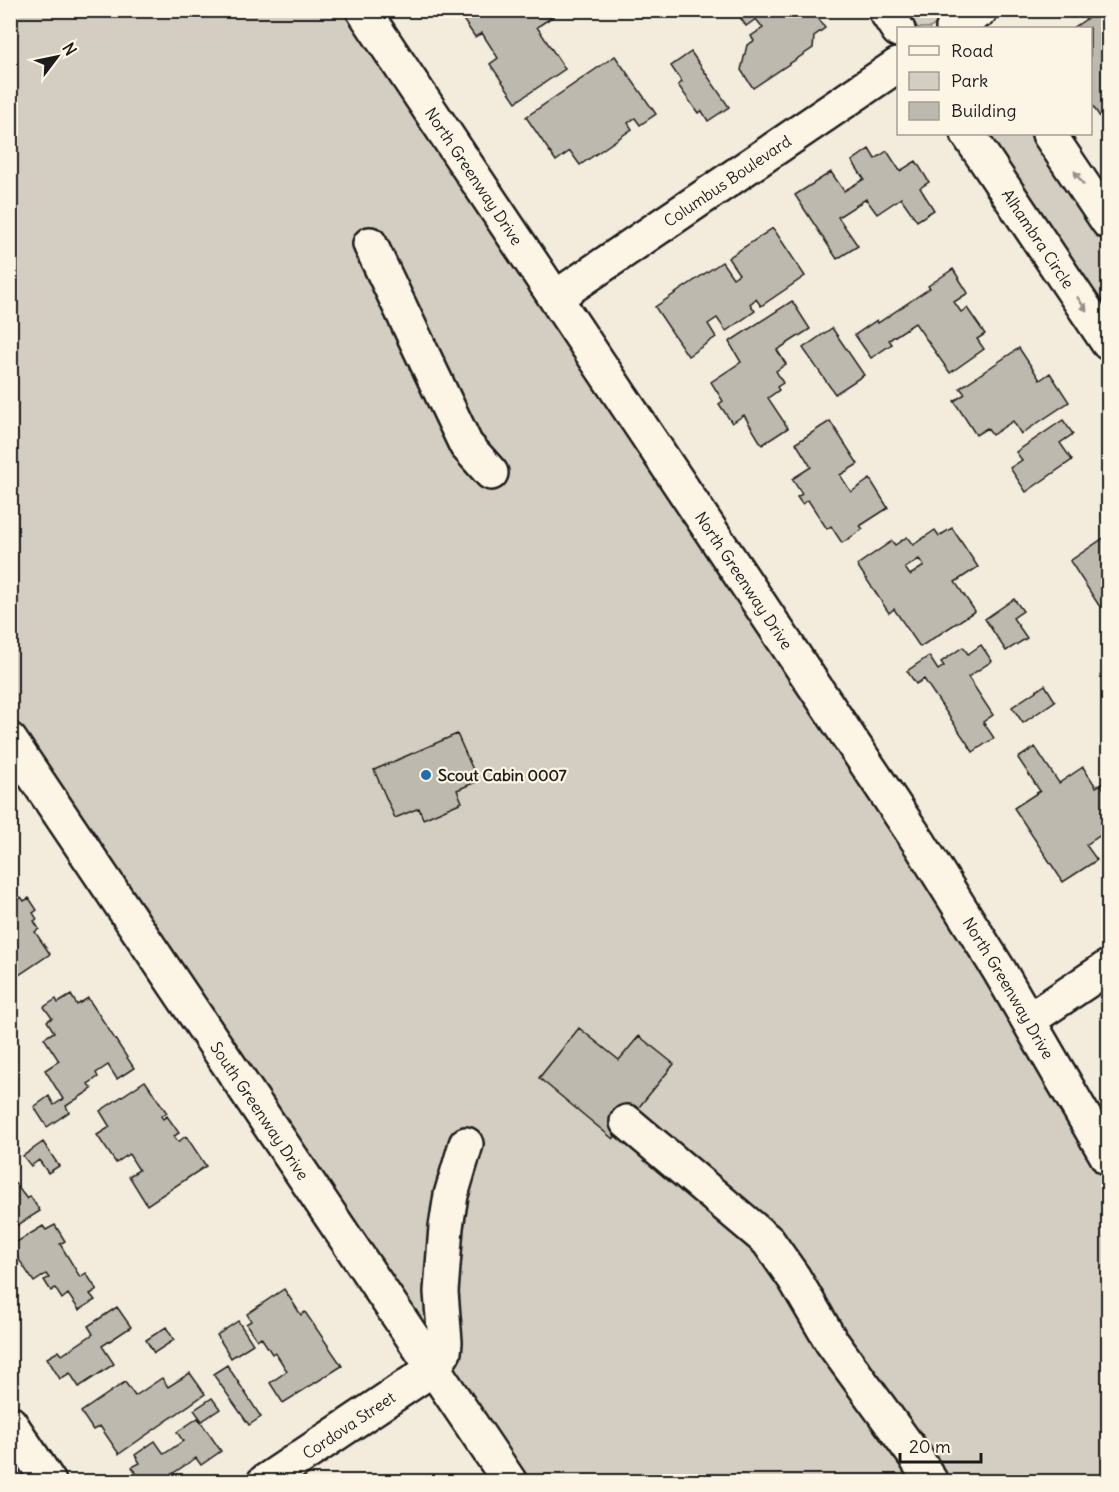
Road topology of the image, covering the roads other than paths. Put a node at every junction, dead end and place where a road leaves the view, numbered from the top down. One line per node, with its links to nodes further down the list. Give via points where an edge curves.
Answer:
1 (363, 10): 9 (street, North Greenway Drive)
2 (885, 10): 3 (street)
3 (897, 28)
4 (897, 66): 9 (street, Columbus Boulevard)
5 (969, 135): 10 (street, Alhambra Circle, one-way to 10)
6 (1050, 135): 7 (street, one-way to 6)
7 (1108, 222)
8 (370, 244): 11 (street, via 466,445)
9 (556, 297): 14 (street, North Greenway Drive, via 876,777)
10 (1108, 343)
11 (491, 472)
12 (10, 740): 18 (street, South Greenway Drive)
13 (1108, 967): 14 (street)
14 (1029, 1020): 17 (street, North Greenway Drive)
15 (627, 1122): 23 (street, via 768,1241 831,1341)
16 (466, 1144): 18 (street, via 446,1227 441,1292 446,1342)
17 (1108, 1158)
18 (434, 1368): 21 (street, Cordova Street); 22 (street, South Greenway Drive)
19 (10, 1423): 20 (street)
20 (50, 1482)
21 (264, 1482)
22 (510, 1482)
23 (931, 1482)

